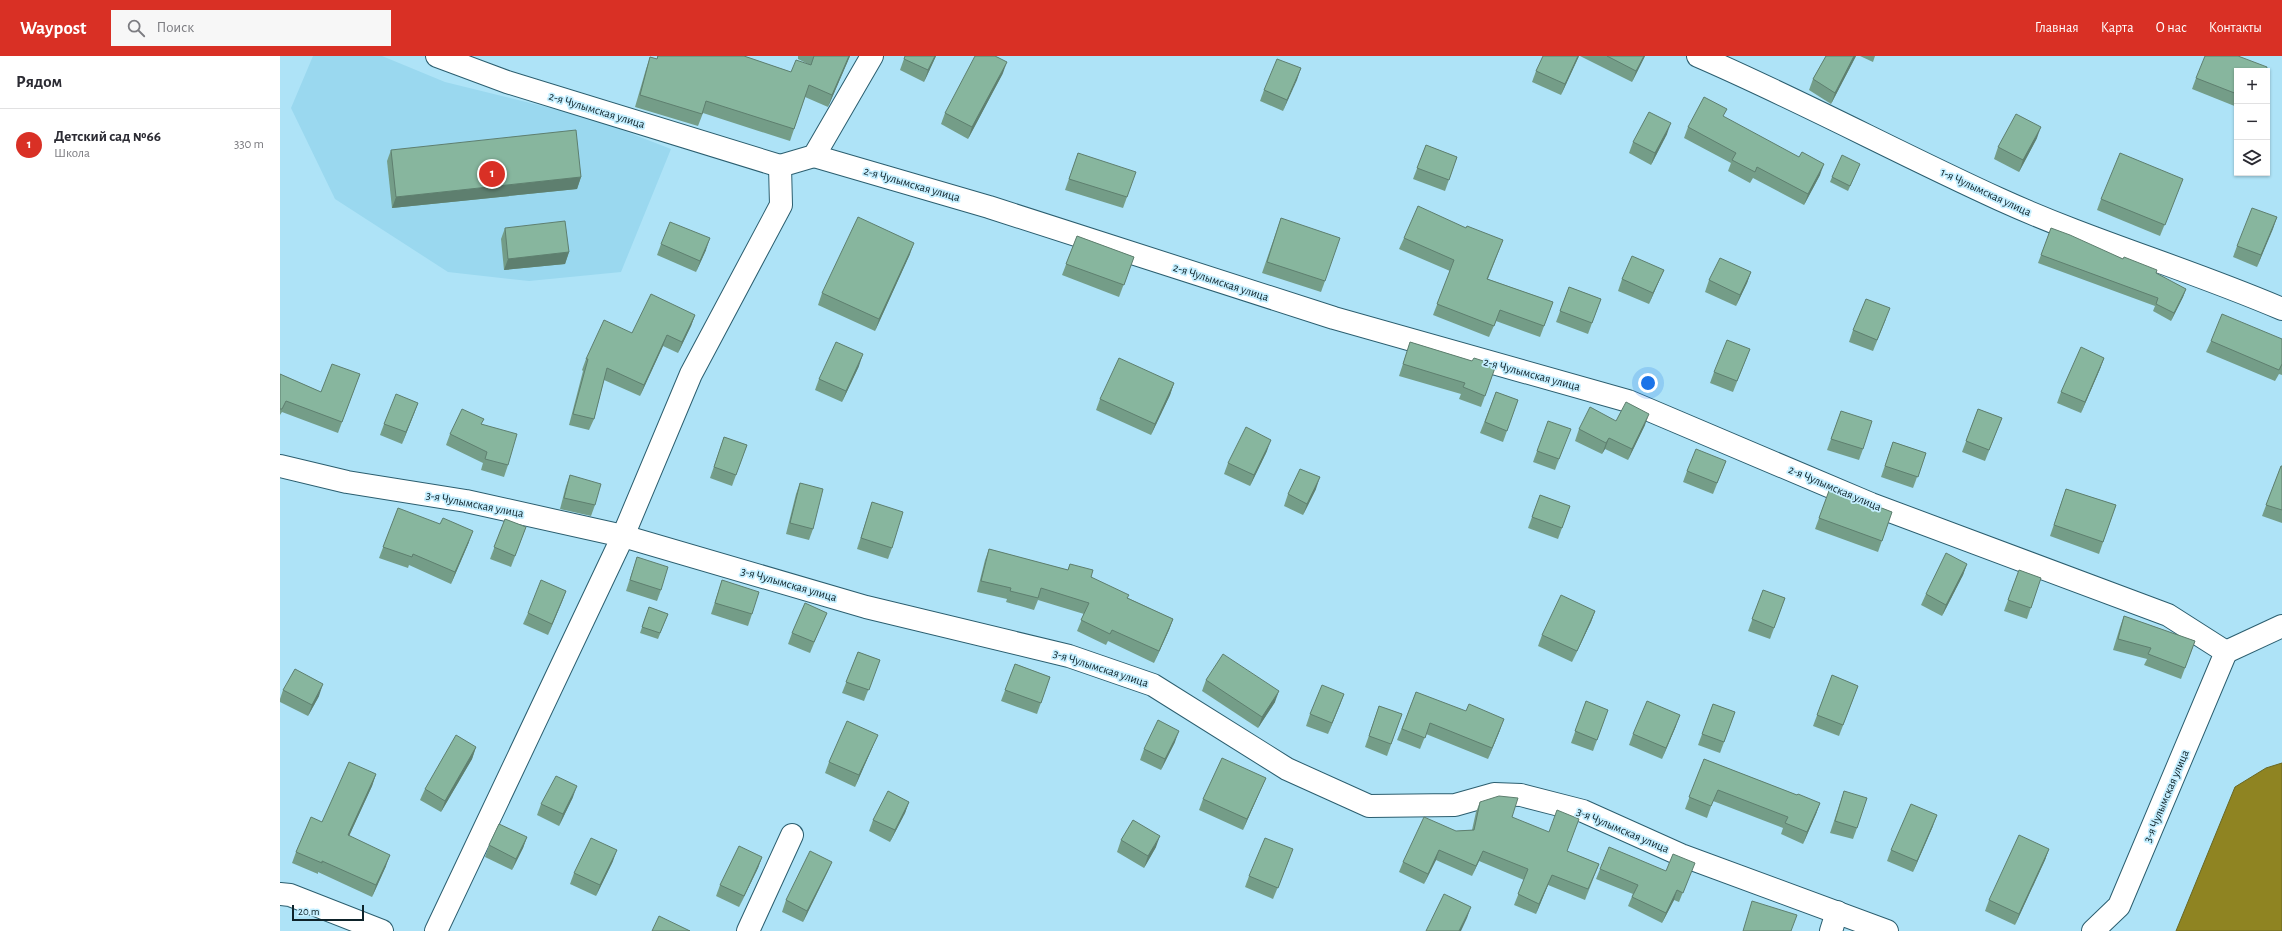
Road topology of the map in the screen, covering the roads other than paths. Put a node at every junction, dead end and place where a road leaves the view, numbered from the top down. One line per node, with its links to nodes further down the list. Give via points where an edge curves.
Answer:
1 (437, 56): 5 (street, 2-я Чулымская улица, via 507,82)
2 (872, 56): 4 (street)
3 (1698, 56): 6 (street, 1-я Чулымская улица, via 1999,199 2110,245)
4 (814, 156): 5 (street); 10 (street, 2-я Чулымская улица, via 989,206 1334,318 1628,401 1871,504 2168,615)
5 (780, 166): 8 (street, via 781,205 691,374)
6 (2282, 309)
7 (280, 466): 8 (street, 3-я Чулымская улица, via 347,482 466,501)
8 (623, 536): 13 (street, 3-я Чулымская улица, via 866,607 1069,656 1153,685 1287,769 1369,806 1455,805 1494,794 1521,795 1583,811); 15 (street)
9 (2282, 626): 10 (street)
10 (2226, 652): 18 (street, 3-я Чулымская улица, via 2119,906)
11 (792, 835): 16 (street)
12 (280, 894): 14 (street, via 290,895)
13 (1834, 922): 17 (street, 3-я Чулымская улица)
14 (382, 931)
15 (436, 931)
16 (748, 931)
17 (1887, 931)
18 (2093, 931)

